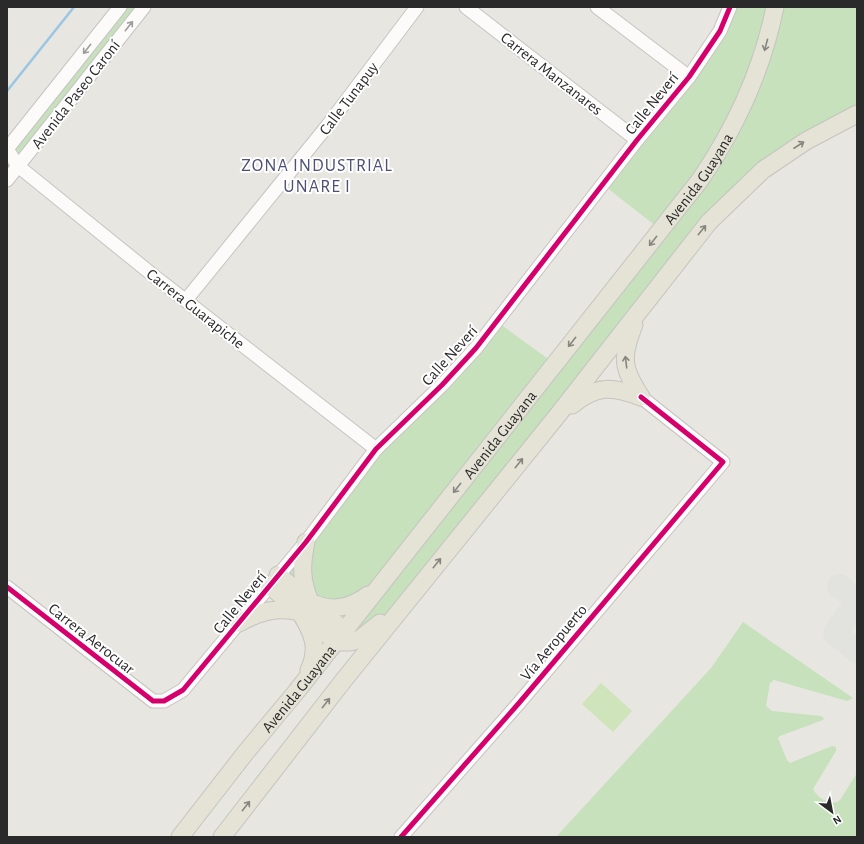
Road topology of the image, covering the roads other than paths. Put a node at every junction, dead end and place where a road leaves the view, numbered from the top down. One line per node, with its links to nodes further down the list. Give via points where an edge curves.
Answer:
1 (120, 7): 11 (street, Avenida Paseo Caroní, one-way to 11)
2 (144, 7): 12 (street, Avenida Paseo Caroní, one-way to 2)
3 (417, 7): 14 (street, Calle Tunapuy, via 328,125)
4 (466, 7): 10 (street, Carrera Manzanares)
5 (597, 7): 8 (street)
6 (730, 7): 8 (street, Calle Neverí, via 720,31)
7 (775, 7): 21 (main road, Avenida Guayana, one-way to 21, via 753,85 727,140 707,170)
8 (689, 77): 10 (street, Calle Neverí)
9 (857, 114): 15 (main road, Avenida Guayana, one-way to 9, via 709,222 747,184 806,141)
10 (637, 140): 18 (street, Calle Neverí, via 459,368)
11 (7, 149): 12 (street, Carrera Guarapiche)
12 (12, 165): 13 (street, Avenida Paseo Caroní); 14 (street, Carrera Guarapiche)
13 (7, 180)
14 (186, 300): 18 (street, Carrera Guarapiche)
15 (642, 306): 16 (main road, one-way to 15, via 627,372 625,349); 17 (main road, Avenida Guayana)
16 (641, 397): 17 (main road, via 618,389 594,391 581,397); 32 (street, Vía Aeropuerto, via 723,462 524,697)
17 (557, 416): 22 (main road, Avenida Guayana, one-way to 17)
18 (376, 449): 19 (street, Calle Neverí)
19 (306, 542): 20 (street, Calle Neverí); 24 (main road, via 302,562)
20 (273, 580): 24 (main road); 25 (street, Calle Neverí)
21 (382, 584): 24 (main road, via 359,602 349,606 330,609); 26 (main road, Avenida Guayana)
22 (419, 585): 26 (main road, via 368,634); 27 (main road, Avenida Guayana)
23 (7, 587): 29 (street, Carrera Aerocuar, via 139,692 153,701)
24 (305, 607): 25 (main road, via 271,610); 26 (main road); 28 (main road, via 316,652 310,670)
25 (239, 623): 29 (street, Calle Neverí, via 184,690)
26 (344, 638): 27 (main road, via 350,661); 28 (main road, Avenida Guayana)
27 (343, 681): 31 (main road, Avenida Guayana, one-way to 27)
28 (296, 692): 30 (main road, Avenida Guayana)
29 (164, 701)
30 (180, 837)
31 (222, 837)
32 (401, 837)

